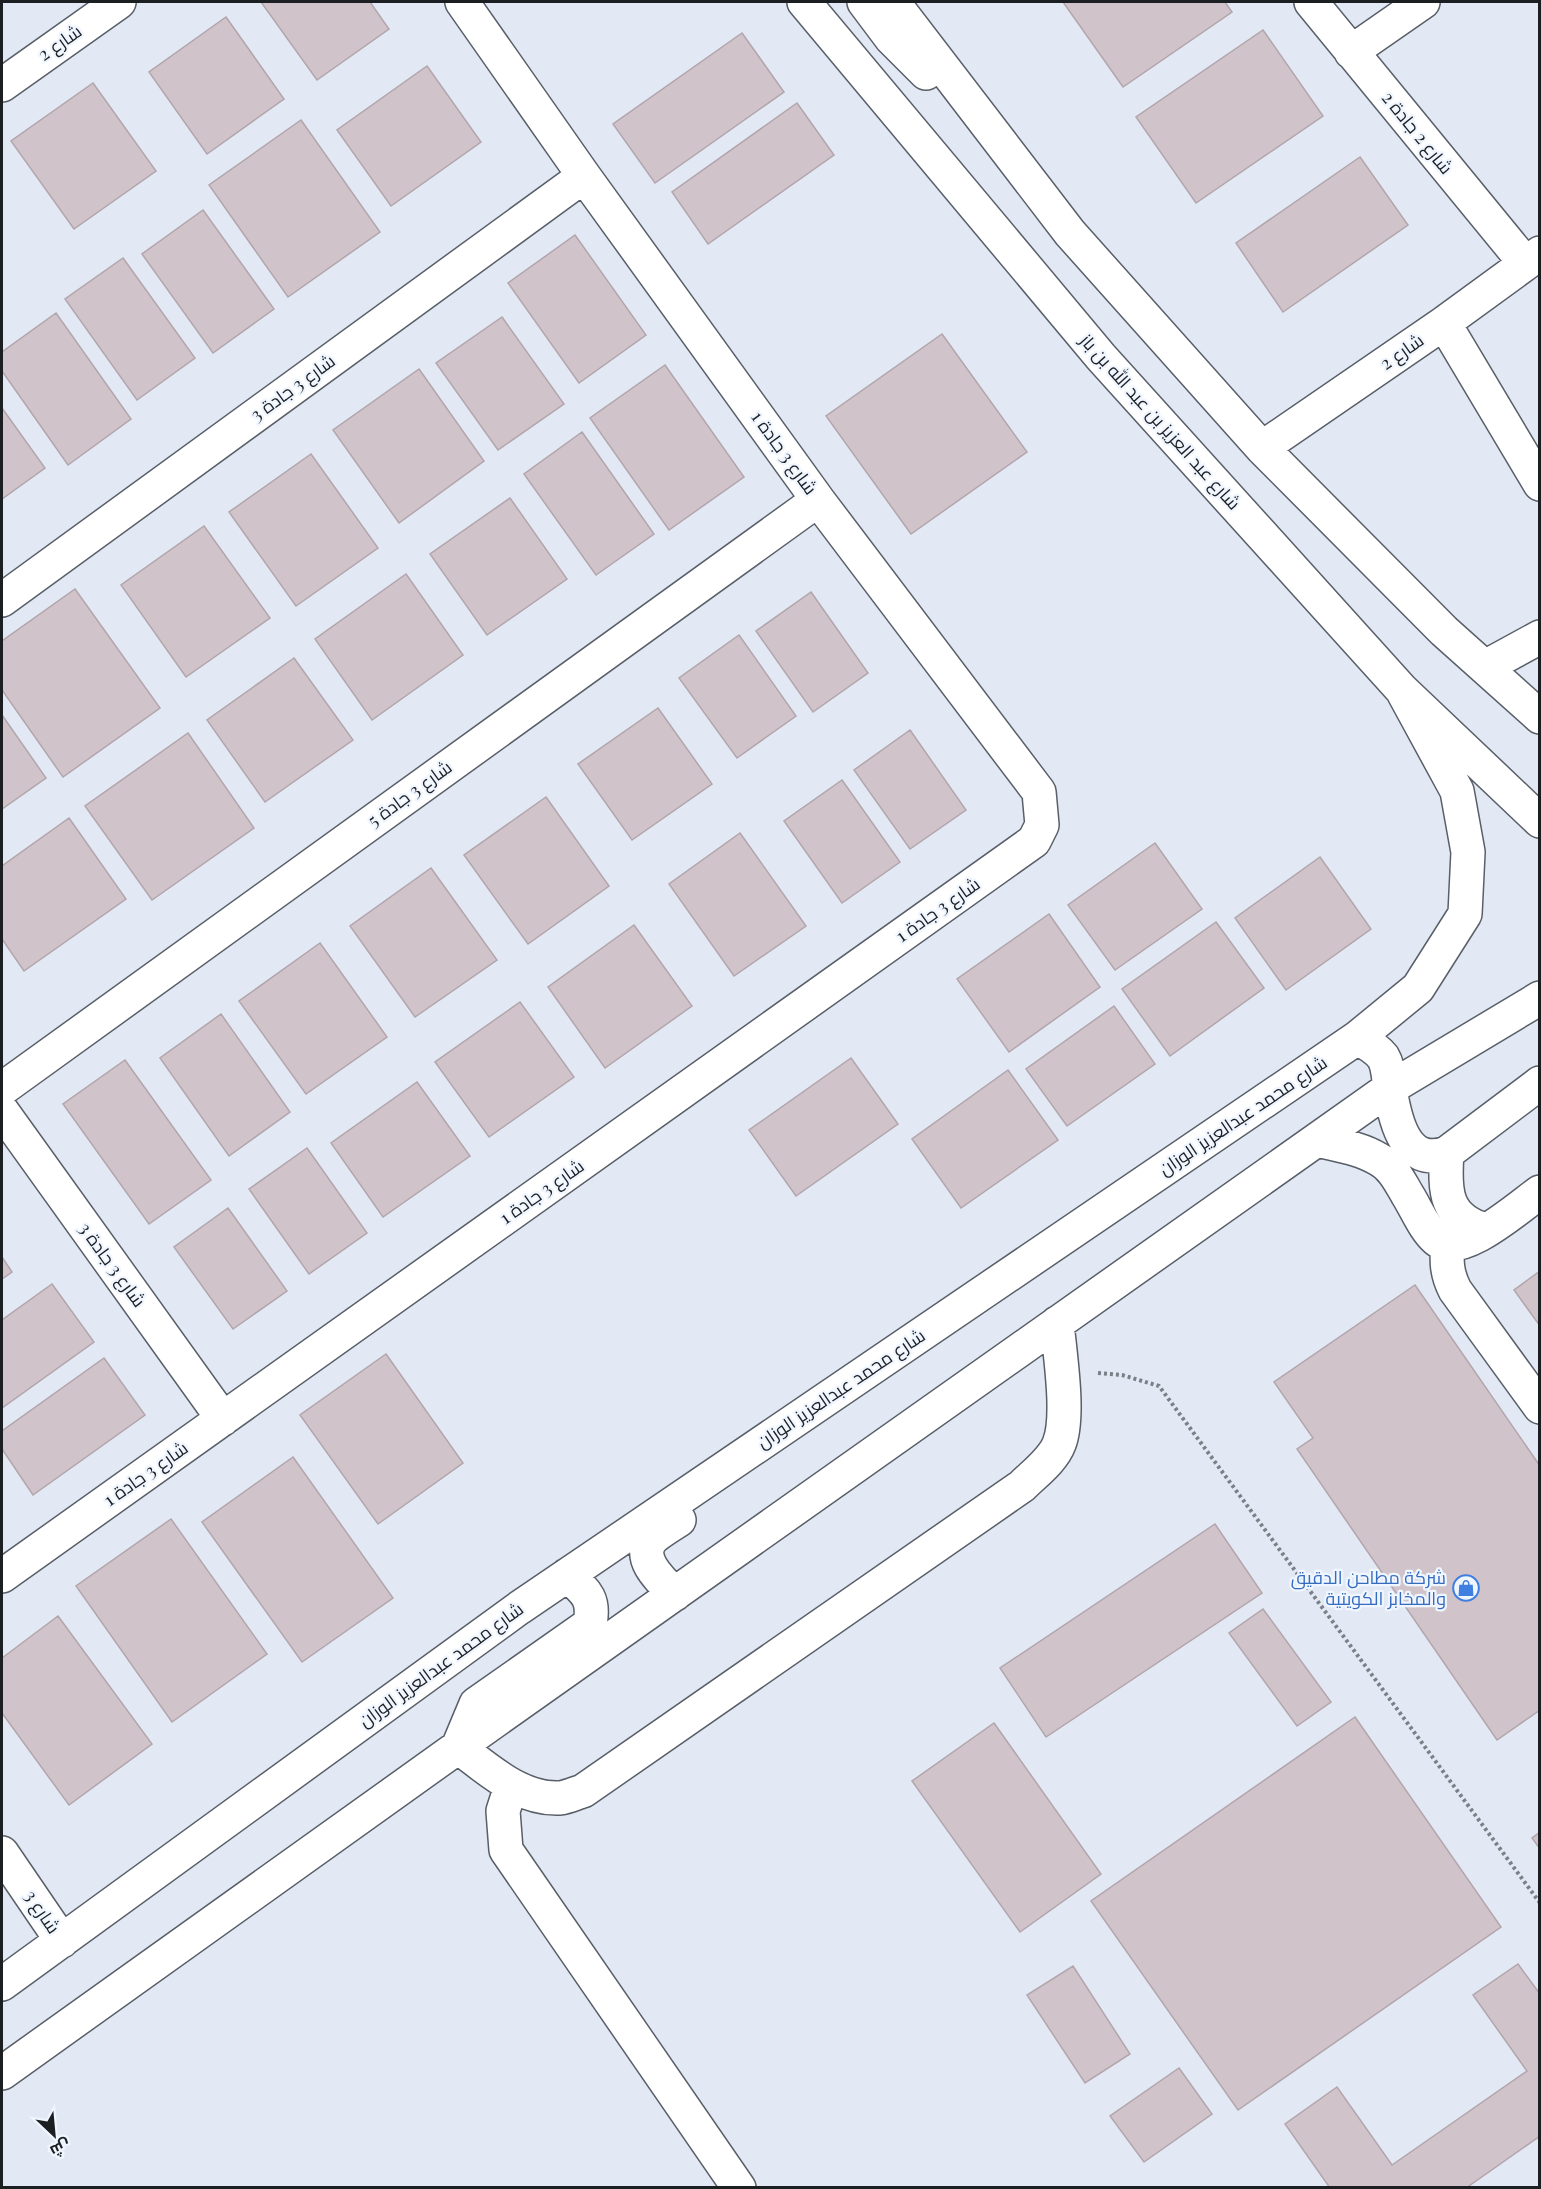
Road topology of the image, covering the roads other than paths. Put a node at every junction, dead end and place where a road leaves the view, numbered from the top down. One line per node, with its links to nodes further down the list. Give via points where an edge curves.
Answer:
1 (119, 2): 9 (street, شارع 2)
2 (462, 2): 11 (street, شارع 3 جادة 1)
3 (804, 2): 20 (street, شارع عبد العزيز بن عبد الله بن باز, via 1101,357)
4 (864, 2): 10 (street, via 891,38 926,74)
5 (893, 2): 10 (street)
6 (1311, 2): 8 (street, شارع 2 جادة 2)
7 (1423, 2): 8 (street)
8 (1351, 52): 12 (street, شارع 2 جادة 2)
9 (2, 85)
10 (964, 95): 14 (street, via 1070,233)
11 (584, 176): 16 (street, شارع 3 جادة 1); 17 (street, شارع 3 جادة 3)
12 (1532, 258): 13 (street, شارع 2)
13 (1444, 323): 14 (street, شارع 2); 15 (street)
14 (1262, 448): 19 (street, via 1444,631)
15 (1539, 484)
16 (818, 500): 27 (street, شارع 3 جادة 5); 36 (street, شارع 3 جادة 1, via 1039,792 1042,825 1034,841)
17 (2, 600)
18 (1539, 638): 19 (street)
19 (1485, 667): 21 (street)
20 (1402, 690): 22 (street, شارع عبد العزيز بن عبد الله بن باز); 24 (street, شارع محمد عبدالعزيز الوزان, via 1457,791 1468,852 1465,914 1418,988)
21 (1539, 717)
22 (1539, 821)
23 (1539, 998): 26 (street)
24 (1357, 1038): 26 (street, via 1383,1058); 37 (street, شارع محمد عبدالعزيز الوزان)
25 (1539, 1083): 30 (street)
26 (1390, 1088): 29 (street); 30 (street, via 1400,1128 1411,1148 1428,1156)
27 (2, 1089)
28 (2, 1111): 36 (street, شارع 3 جادة 3)
29 (1317, 1140): 33 (street, via 1379,1159 1394,1172 1428,1230); 34 (street)
30 (1447, 1153): 32 (street, via 1449,1201 1463,1221)
31 (1539, 1192): 32 (street)
32 (1486, 1230): 33 (street, via 1463,1244)
33 (1448, 1245): 35 (street, via 1446,1265 1455,1290)
34 (1057, 1323): 40 (street); 42 (street, via 1065,1425 1059,1447 1022,1486 582,1791 561,1798)
35 (1539, 1407)
36 (223, 1419): 39 (street, شارع 3 جادة 1)
37 (785, 1427): 38 (street, شارع محمد عبدالعزيز الوزان); 40 (street, via 776,1454 653,1537 647,1548 648,1563)
38 (567, 1575): 41 (street, via 585,1591 593,1610 590,1624 476,1704); 44 (street, شارع محمد عبدالعزيز الوزان)
39 (2, 1576)
40 (675, 1594): 41 (street)
41 (458, 1747): 42 (street); 46 (street)
42 (511, 1786): 47 (street, via 502,1811 506,1850)
43 (2, 1853): 44 (street, شارع 3)
44 (62, 1941): 45 (street, شارع محمد عبدالعزيز الوزان)
45 (2, 1984)
46 (2, 2073)
47 (739, 2187)

